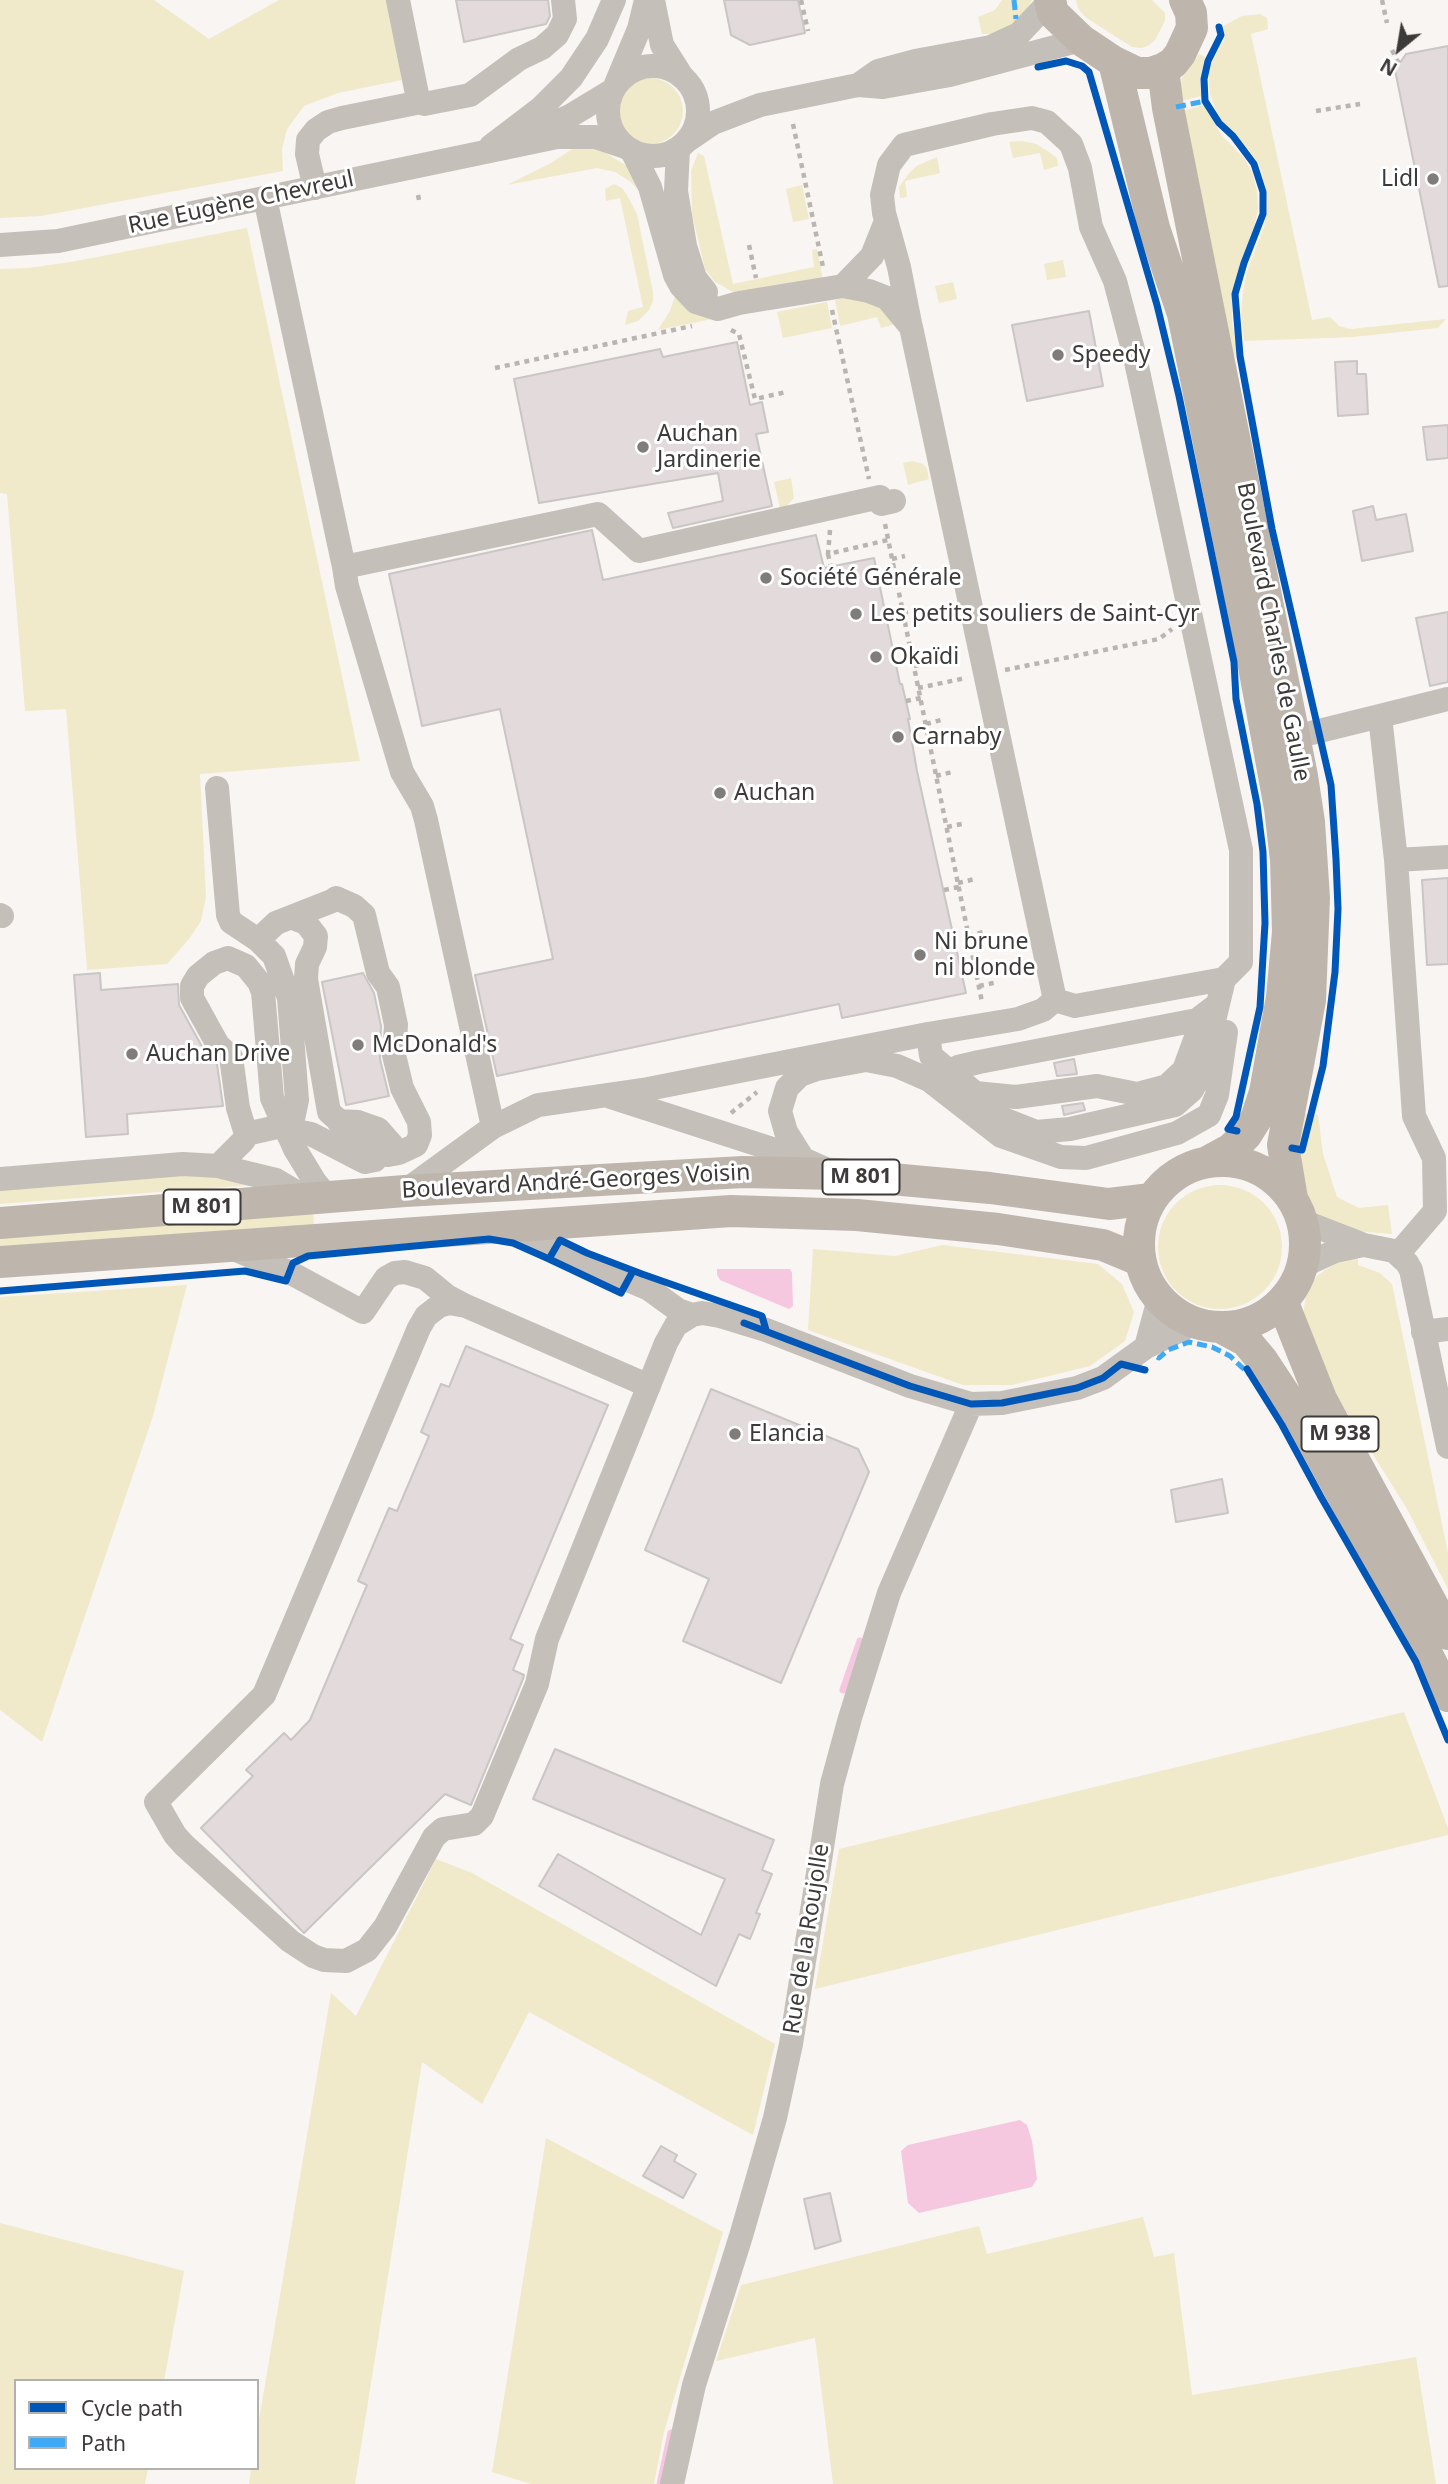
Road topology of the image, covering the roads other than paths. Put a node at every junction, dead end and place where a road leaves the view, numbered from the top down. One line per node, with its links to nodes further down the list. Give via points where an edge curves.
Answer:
1 (398, 0): 14 (street)
2 (563, 0): 14 (street, via 565,19 557,35 542,48 470,95)
3 (614, 0): 18 (street, via 597,39 571,78 541,108)
4 (646, 0): 13 (street)
5 (653, 0): 11 (street, via 662,45)
6 (1185, 0): 10 (main road, via 1192,28 1181,54)
7 (1049, 1): 8 (main road, via 1054,13); 12 (street, via 1019,34 991,47 878,71)
8 (1081, 40): 9 (main road); 12 (street, via 950,75 883,88)
9 (1114, 62): 10 (main road, via 1137,73); 48 (main road, Boulevard Charles de Gaulle, via 1154,228 1183,314 1253,661 1286,860 1288,932 1265,1092 1246,1135)
10 (1163, 69): 30 (main road, Boulevard Charles de Gaulle)
11 (686, 81): 13 (street, via 667,68 651,65 626,75); 15 (street, via 725,103); 16 (street, via 697,101 698,117)
12 (858, 85): 15 (street)
13 (615, 87): 17 (street, via 609,122 615,136); 18 (street, Rue Eugène Chevreul, via 548,127)
14 (421, 102): 19 (street, via 342,118 316,130 308,140 307,154)
15 (760, 105): 16 (street, via 713,123)
16 (683, 144): 17 (street, via 667,155); 24 (street, via 676,191 690,266 711,297)
17 (629, 149): 18 (street, Rue Eugène Chevreul, via 580,135); 24 (street, via 650,187 669,260 681,286 696,302 710,308)
18 (481, 153): 19 (street, Rue Eugène Chevreul)
19 (314, 188): 20 (street, Rue Eugène Chevreul)
20 (265, 198): 22 (street, Rue Eugène Chevreul, via 58,241); 27 (street)
21 (886, 221): 23 (street, via 872,256); 25 (street); 36 (street, via 882,195 889,165 904,145 1032,118 1047,122 1071,144 1091,227 1115,281 1135,357 1241,850 1241,962)
22 (0, 245)
23 (843, 286): 24 (street); 25 (street, via 887,298)
24 (739, 303)
25 (911, 327): 37 (street)
26 (888, 502): 27 (street, via 880,497 639,551 598,514)
27 (344, 567): 43 (street, via 402,772 426,820)
28 (1448, 699): 29 (street)
29 (1380, 716): 30 (street); 33 (street)
30 (1294, 737): 55 (main road, Boulevard Charles de Gaulle, via 1309,822 1314,932 1310,1000 1283,1145)
31 (217, 788): 35 (street, via 228,915)
32 (1448, 857): 33 (street)
33 (1396, 860): 60 (street, via 1415,1116 1434,1158 1435,1211)
34 (291, 917): 35 (street); 46 (street, via 306,923 316,936 306,979 332,1117 372,1150); 46 (street, via 336,898 364,915 378,973 388,987 396,1024 394,1055 405,1097 421,1128 416,1145)
35 (258, 940): 44 (street, via 274,956 289,998 297,1100)
36 (1224, 979): 37 (street, via 1075,1006); 38 (street); 40 (street, via 1228,1018 1217,1095 1209,1115 1177,1133 1086,1158 1061,1157 990,1130)
37 (1055, 1000): 39 (street, via 1018,1019)
38 (1216, 1015): 40 (street, via 979,1062); 41 (street, via 1195,1039 1184,1070 1167,1086 1137,1094 1097,1086 1016,1097); 41 (street, via 1202,1072 1192,1090 1175,1105 1070,1129 1036,1132 1003,1119)
39 (928, 1034): 40 (street); 42 (street)
40 (939, 1076): 41 (street); 47 (street, via 866,1060 800,1075 787,1088 780,1111 786,1132)
41 (975, 1093)
42 (603, 1094): 43 (street, via 538,1105); 47 (street)
43 (494, 1127): 52 (street)
44 (287, 1128): 45 (street); 45 (street, via 272,1098 263,992 246,966 228,958 198,976 192,998 218,1045 232,1057); 46 (street, via 311,1134 365,1162); 53 (street)
45 (246, 1134): 49 (street)
46 (390, 1153)
47 (803, 1159): 50 (street)
48 (1209, 1161): 54 (main road, via 1186,1168); 55 (main road, via 1256,1168 1277,1181)
49 (218, 1166): 51 (street, via 183,1164); 53 (street, via 276,1180)
50 (836, 1174): 52 (main road, Boulevard André-Georges Voisin / M 801, via 743,1172); 54 (main road, Boulevard André-Georges Voisin / M 801, via 1109,1204)
51 (0, 1179)
52 (405, 1191): 53 (main road, Boulevard André-Georges Voisin / M 801)
53 (318, 1198): 56 (main road, Boulevard André-Georges Voisin / M 801)
54 (1151, 1199): 61 (main road, via 1142,1218)
55 (1297, 1210): 59 (street); 63 (main road, via 1305,1243)
56 (0, 1223)
57 (510, 1225): 58 (main road, Boulevard André-Georges Voisin / M 801); 61 (main road, Boulevard André-Georges Voisin / M 801, via 731,1211 857,1215 1103,1245); 64 (street)
58 (223, 1245): 62 (main road, Boulevard André-Georges Voisin / M 801); 67 (street, via 289,1272 363,1312 386,1278 405,1272 425,1278)
59 (1364, 1245): 60 (street); 63 (street, via 1335,1251)
60 (1398, 1254): 71 (street, via 1411,1270)
61 (1139, 1260): 65 (main road)
62 (0, 1262)
63 (1303, 1266): 66 (main road)
64 (627, 1282): 68 (street, via 649,1289); 72 (street, via 650,1303 662,1322)
65 (1158, 1299): 69 (main road, via 1175,1314); 73 (street)
66 (1283, 1303): 69 (main road, via 1244,1325); 78 (main road, M 938, via 1321,1399)
67 (466, 1306): 74 (street); 74 (street, via 439,1306 419,1328 264,1695 156,1802 184,1845 290,1941 313,1956 346,1961 367,1950 385,1927 434,1837 443,1829 474,1824 482,1816 537,1685 547,1639)
68 (692, 1315): 72 (street, via 676,1325); 75 (street, via 744,1323 910,1386)
69 (1208, 1325): 73 (street); 79 (main road, M 938, via 1246,1341 1301,1419)
70 (1448, 1329): 71 (street)
71 (1423, 1332): 76 (street)
72 (666, 1343): 74 (street)
73 (1146, 1347): 75 (street, via 1102,1378 1077,1388 1002,1403)
74 (649, 1386)
75 (971, 1404): 80 (street, Rue de la Roujolle, via 889,1593 849,1718 832,1784 775,2118 694,2385)
76 (1444, 1407): 77 (street)
77 (1447, 1440)
78 (1448, 1633)
79 (1448, 1696)
80 (672, 2484)

